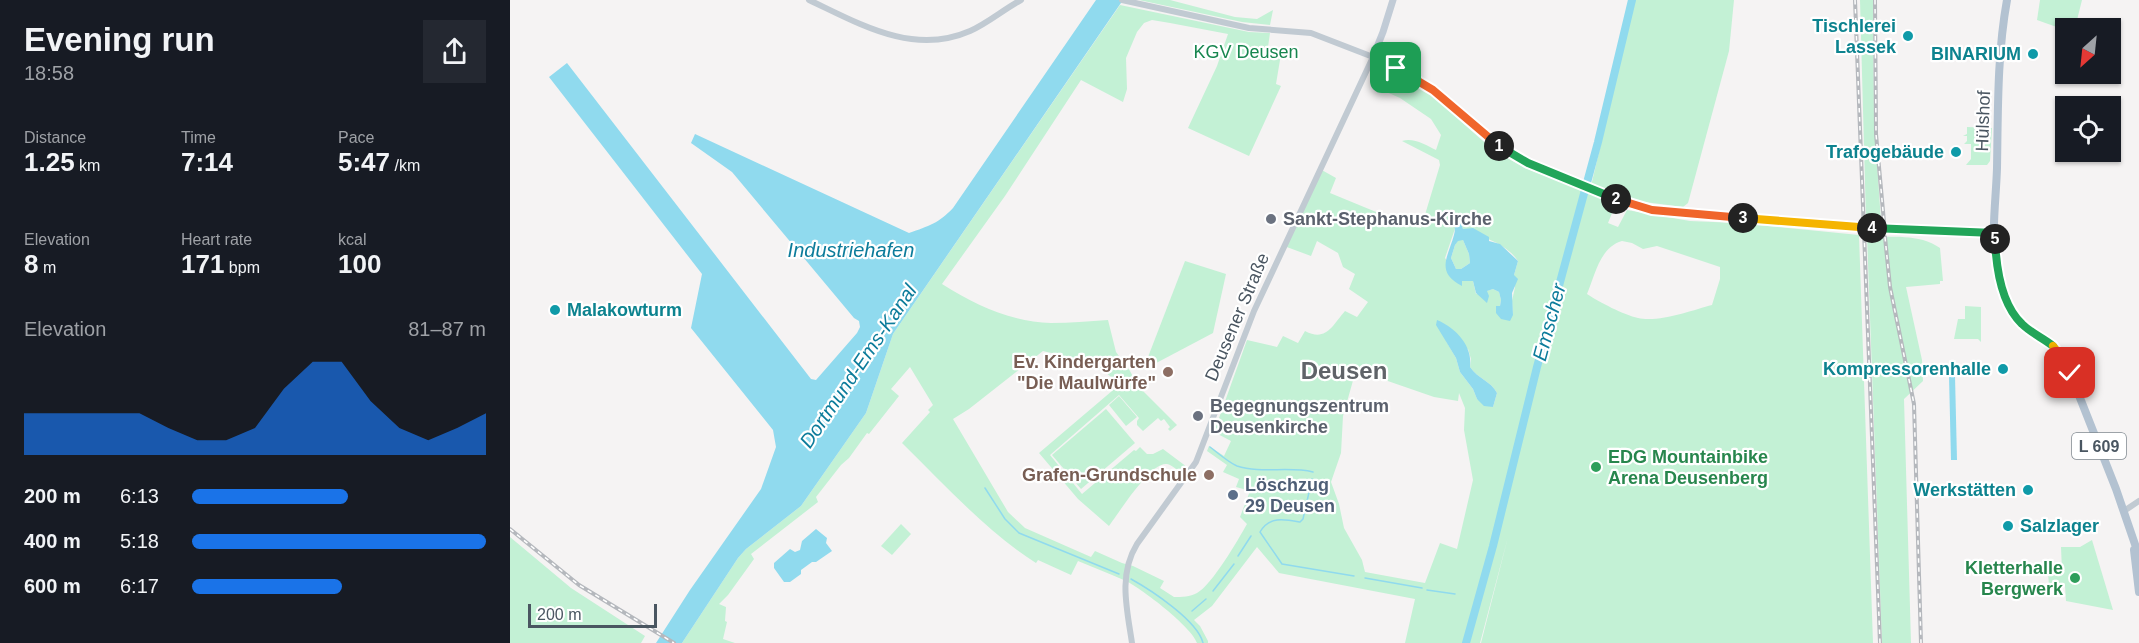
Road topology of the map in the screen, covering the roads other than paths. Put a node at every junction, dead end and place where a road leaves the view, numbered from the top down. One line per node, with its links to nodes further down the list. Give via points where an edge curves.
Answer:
1 (809, 0): 2 (street, via 885,34 939,40 969,32)
2 (1021, 0)
3 (1122, 0): 6 (street, via 1249,28 1311,33)
4 (1393, 0): 6 (main road, Deusener Straße)
5 (2007, 0): 7 (main road, Hülshof / L 609)
6 (1373, 57): 7 (main road, via 1425,85 1508,152 1570,181 1652,210 1845,226); 13 (street, Deusener Straße, via 1254,311 1196,462 1130,557 1124,589)
7 (1994, 233): 9 (main road, L 609, via 2001,285 2015,316 2053,346 2064,360)
8 (2139, 501): 9 (street)
9 (2124, 511): 10 (main road, L 609)
10 (2133, 540): 11 (main road, L 609); 12 (main road, L 609)
11 (2139, 556)
12 (2139, 592)
13 (1132, 643)

